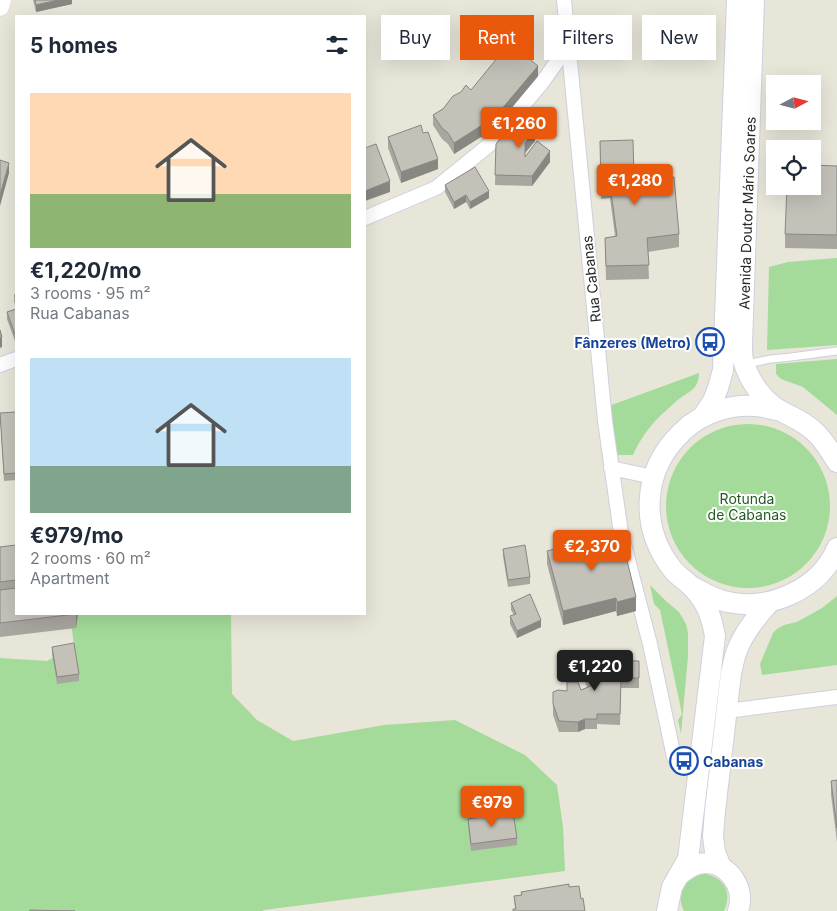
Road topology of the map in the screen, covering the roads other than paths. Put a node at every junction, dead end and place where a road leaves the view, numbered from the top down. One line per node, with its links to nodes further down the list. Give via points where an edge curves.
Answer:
1 (2, 0): 5 (street)
2 (564, 0): 6 (street, Rua Cabanas)
3 (737, 0): 15 (main road, Avenida Doutor Mário Soares, via 723,370 713,402)
4 (754, 0): 12 (main road, Avenida Doutor Mário Soares, via 742,344)
5 (0, 7)
6 (565, 15)
7 (558, 60): 9 (street, via 542,84 489,144 436,188)
8 (569, 60): 17 (street, Rua Cabanas)
9 (366, 218)
10 (837, 351): 12 (lane)
11 (15, 359): 13 (street)
12 (745, 364): 14 (main road, Avenida Doutor Mário Soares, via 758,390)
13 (0, 365)
14 (781, 411): 15 (main road, Avenida Doutor Mário Soares, via 762,406 742,406); 16 (main road, Avenida Doutor Mário Soares, via 817,433)
15 (703, 416): 18 (main road, Avenida Doutor Mário Soares, via 672,441)
16 (835, 456)
17 (611, 468): 18 (street); 24 (street, Rua Cabanas, via 621,533 650,644)
18 (653, 476): 20 (main road, Avenida Doutor Mário Soares, via 649,496 654,536 662,555)
19 (837, 550): 21 (main road, Avenida Doutor Mário Soares, via 808,584)
20 (689, 584): 21 (main road, Avenida Doutor Mário Soares, via 728,602); 26 (main road, Avenida Doutor Mário Soares, via 702,598 712,619 715,636 691,841 688,859)
21 (770, 602): 23 (main road, Avenida Doutor Mário Soares, via 744,635 736,653)
22 (837, 697): 23 (street)
23 (727, 711): 25 (main road, Avenida Doutor Mário Soares, via 713,836)
24 (674, 757)
25 (721, 867): 26 (main road, via 698,864); 28 (main road, Avenida Doutor Mário Soares, via 737,884 740,896)
26 (678, 876): 27 (main road, Avenida Doutor Mário Soares, via 672,887)
27 (670, 907)
28 (738, 911)

